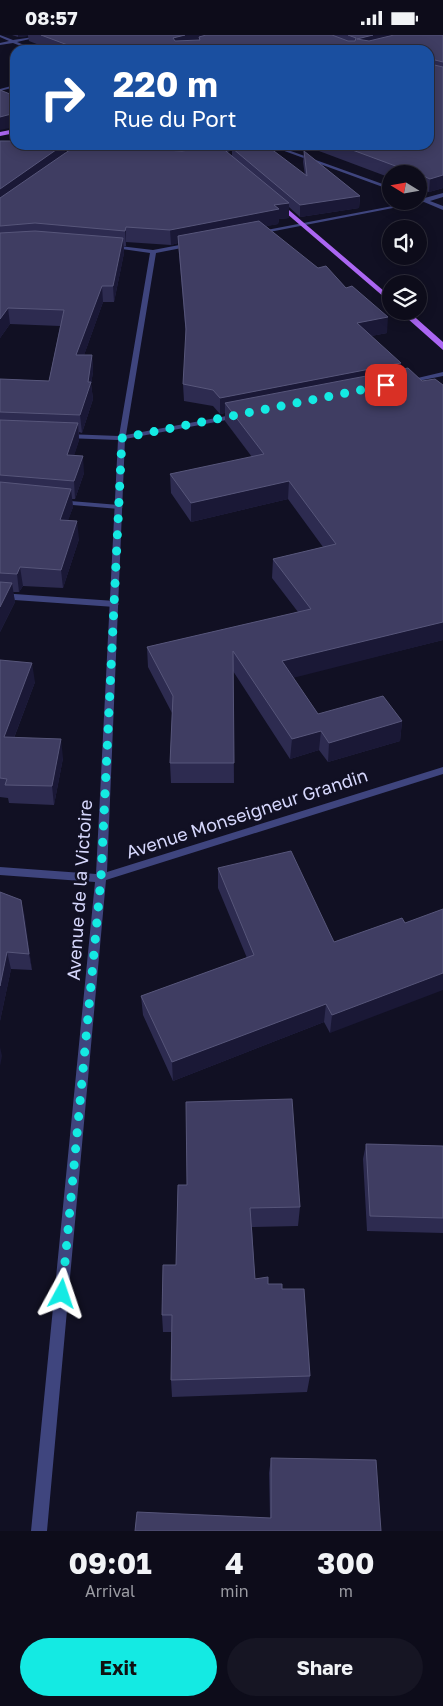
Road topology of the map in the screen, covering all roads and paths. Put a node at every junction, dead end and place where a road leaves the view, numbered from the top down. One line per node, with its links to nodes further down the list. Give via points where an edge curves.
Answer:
1 (45, 35): 3 (street)
2 (0, 36): 3 (street)
3 (14, 41): 4 (street); 5 (street)
4 (0, 44)
5 (23, 45)
6 (81, 150): 12 (main road)
7 (213, 150): 11 (main road)
8 (232, 150): 11 (street)
9 (284, 150): 14 (street)
10 (206, 153): 11 (street)
11 (216, 153): 13 (main road)
12 (74, 156)
13 (231, 165)
14 (382, 186)
15 (266, 194): 21 (main road)
16 (443, 195): 17 (street)
17 (428, 199)
18 (428, 202): 20 (street)
19 (382, 208): 21 (street)
20 (443, 208)
21 (302, 223): 22 (street); 26 (main road)
22 (256, 232)
23 (200, 243): 25 (street)
24 (108, 247): 25 (street)
25 (153, 252): 33 (street, Avenue de la Victoire)
26 (382, 293)
27 (413, 320): 28 (main road)
28 (443, 347)
29 (443, 374): 30 (street)
30 (404, 382)
31 (249, 413): 33 (street)
32 (56, 435): 33 (street)
33 (122, 438): 35 (street, Avenue de la Victoire)
34 (50, 501): 35 (street)
35 (119, 507): 37 (street, Avenue de la Victoire)
36 (0, 596): 37 (street)
37 (115, 603): 40 (street, Avenue de la Victoire)
38 (443, 769): 40 (street, Avenue Monseigneur Grandin)
39 (0, 871): 40 (street, Avenue Monseigneur Grandin)
40 (101, 878): 41 (street, Avenue de la Victoire)
41 (39, 1531)

